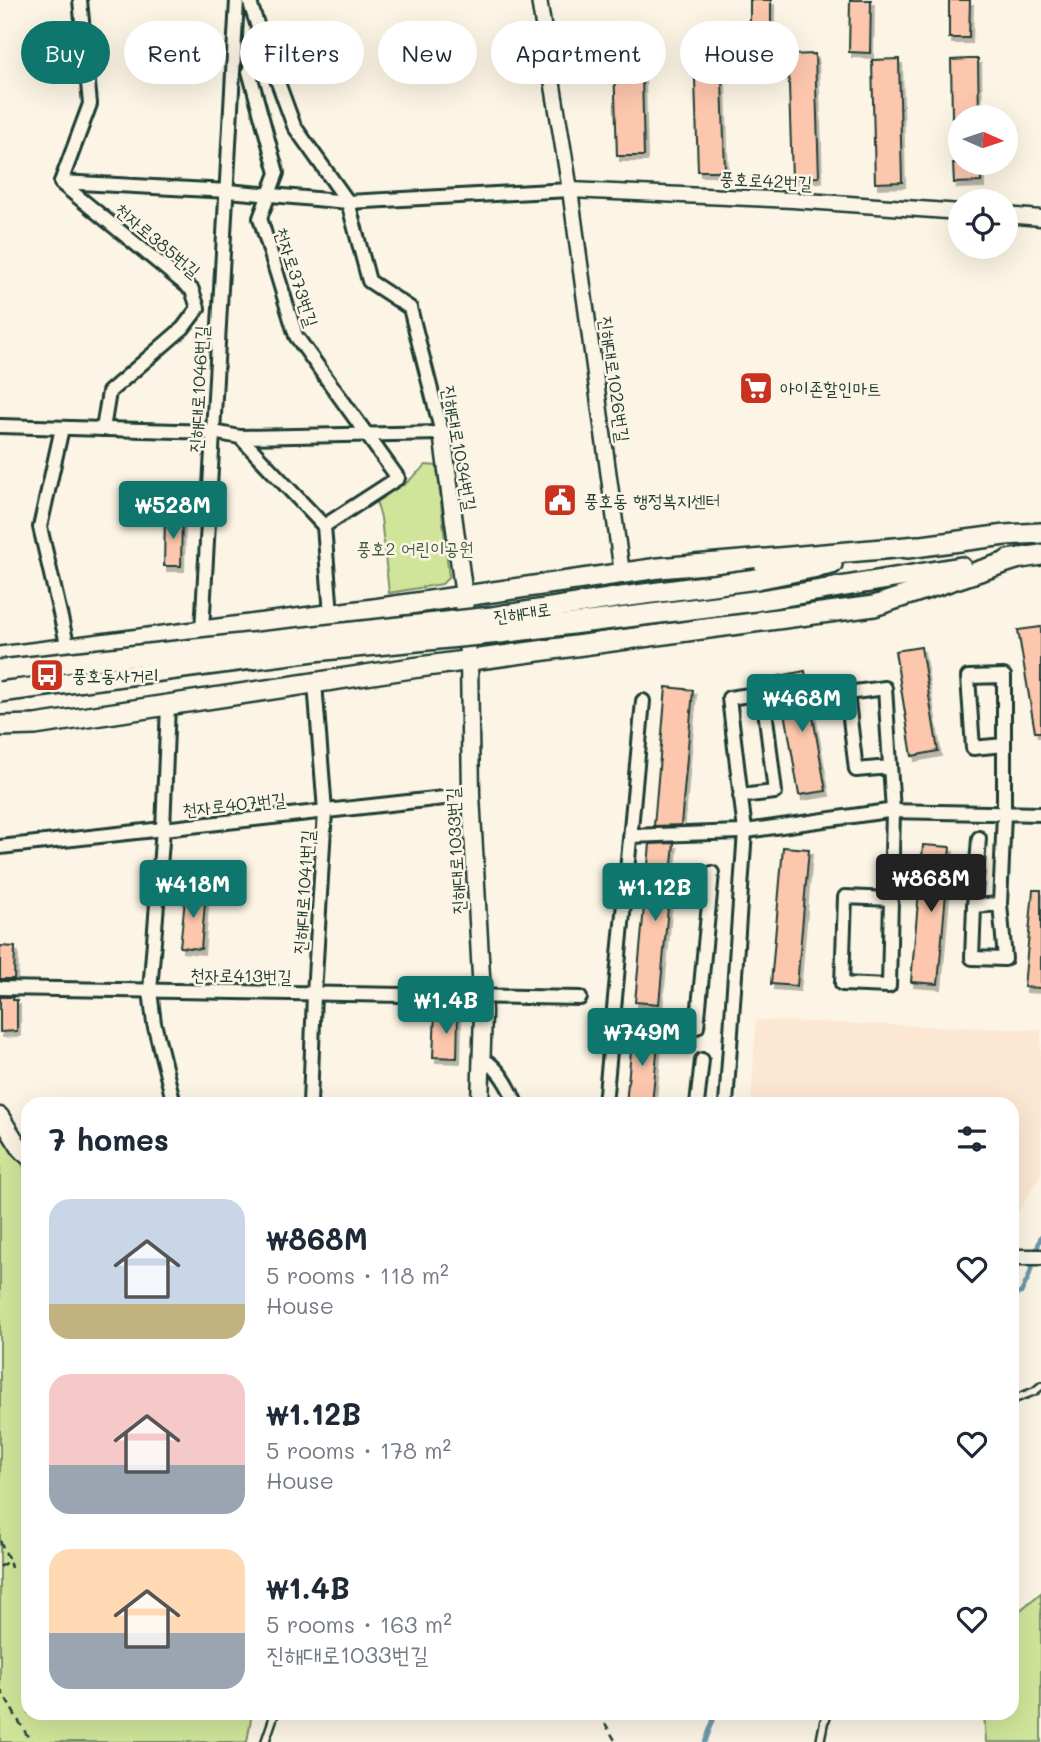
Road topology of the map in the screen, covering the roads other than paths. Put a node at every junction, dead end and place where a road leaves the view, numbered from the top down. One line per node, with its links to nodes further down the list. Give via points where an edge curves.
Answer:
1 (80, 0): 8 (street, via 90,104)
2 (237, 0): 10 (street, 진해대로1046번길)
3 (249, 0): 5 (street)
4 (539, 0): 9 (street, 진해대로1026번길)
5 (256, 21)
6 (253, 84): 11 (street, 천자로373번길, via 277,173)
7 (279, 84): 12 (street, via 294,126)
8 (61, 182): 10 (street); 18 (street, 천자로385번길, via 192,290 198,308 183,328 109,392)
9 (570, 190): 12 (street); 13 (street, 풍호로42번길); 28 (street, 진해대로1026번길)
10 (228, 191): 11 (street); 19 (street, 진해대로1046번길)
11 (269, 195): 12 (street); 21 (street, 천자로373번길, via 260,218 296,336)
12 (348, 202): 20 (street, 진해대로1034번길, via 369,281 410,308)
13 (948, 211)
14 (1018, 216): 15 (street)
15 (1041, 218)
16 (0, 426): 17 (street)
17 (62, 428): 18 (street); 32 (street, via 40,527)
18 (103, 429): 19 (street)
19 (213, 432): 22 (street); 31 (street, 진해대로1046번길)
20 (442, 433): 21 (street); 29 (main road, 진해대로1034번길)
21 (367, 434): 22 (street); 23 (street, 천자로373번길, via 398,478)
22 (240, 437): 23 (street)
23 (324, 526): 30 (street)
24 (1041, 533): 25 (highway, 진해대로)
25 (918, 546): 28 (highway); 35 (highway, 진해대로, bridge, via 757,579 492,617)
26 (1041, 555): 27 (highway, 진해대로)
27 (1019, 558): 34 (highway, via 874,606); 37 (highway, 진해대로, bridge, via 755,601)
28 (622, 573): 29 (highway)
29 (464, 596): 30 (highway); 34 (main road, 진해대로1033번길)
30 (331, 614): 31 (highway)
31 (202, 631): 32 (highway)
32 (68, 648): 33 (highway)
33 (0, 657)
34 (469, 660): 36 (highway); 43 (main road, 진해대로1033번길)
35 (0, 670)
36 (314, 683): 39 (highway); 45 (street, 진해대로1041번길)
37 (0, 692)
38 (643, 701): 51 (street)
39 (168, 705): 40 (highway); 49 (street)
40 (0, 726)
41 (1004, 746): 41 (street, via 1004,676 968,677 973,748); 47 (street)
42 (890, 767): 42 (street, via 885,688 847,693 856,770); 46 (street)
43 (471, 795): 45 (street, 천자로407번길); 61 (main road, 진해대로1033번길)
44 (740, 796): 44 (street, via 729,698 763,693 775,792); 50 (street)
45 (325, 811): 49 (street, 천자로407번길); 60 (street, 진해대로1041번길)
46 (893, 811): 47 (street); 50 (street); 55 (street)
47 (1004, 814): 48 (street); 56 (street)
48 (1041, 814)
49 (163, 829): 53 (street, 천자로407번길); 59 (street)
50 (745, 831): 51 (street); 72 (street)
51 (631, 836): 63 (street)
52 (979, 838): 57 (street)
53 (0, 847)
54 (712, 873): 63 (street, via 697,1027)
55 (891, 899): 55 (street, via 889,986 842,984 845,897)
56 (1000, 904): 57 (street); 57 (street, via 1006,959 972,958)
57 (974, 906)
58 (0, 988): 59 (street, 천자로413번길)
59 (150, 991): 60 (street, 천자로413번길); 66 (street)
60 (314, 994): 61 (street, 천자로413번길); 67 (street, 진해대로1041번길)
61 (482, 997): 62 (street, 천자로413번길); 64 (main road, 진해대로1033번길)
62 (580, 998)
63 (613, 1020): 70 (street)
64 (481, 1058): 68 (main road, 진해대로1033번길); 69 (street, via 500,1073)
65 (702, 1060): 71 (street)
66 (172, 1097)
67 (310, 1097)
68 (480, 1097)
69 (512, 1097)
70 (606, 1097)
71 (698, 1097)
72 (726, 1097)
73 (0, 1116): 74 (main road)
74 (21, 1150)
75 (1019, 1257): 76 (street)
76 (1041, 1257)
77 (1041, 1386): 78 (lane)
78 (1019, 1397)
79 (273, 1720): 81 (lane)
80 (825, 1720): 82 (lane)
81 (265, 1742)
82 (820, 1742)

